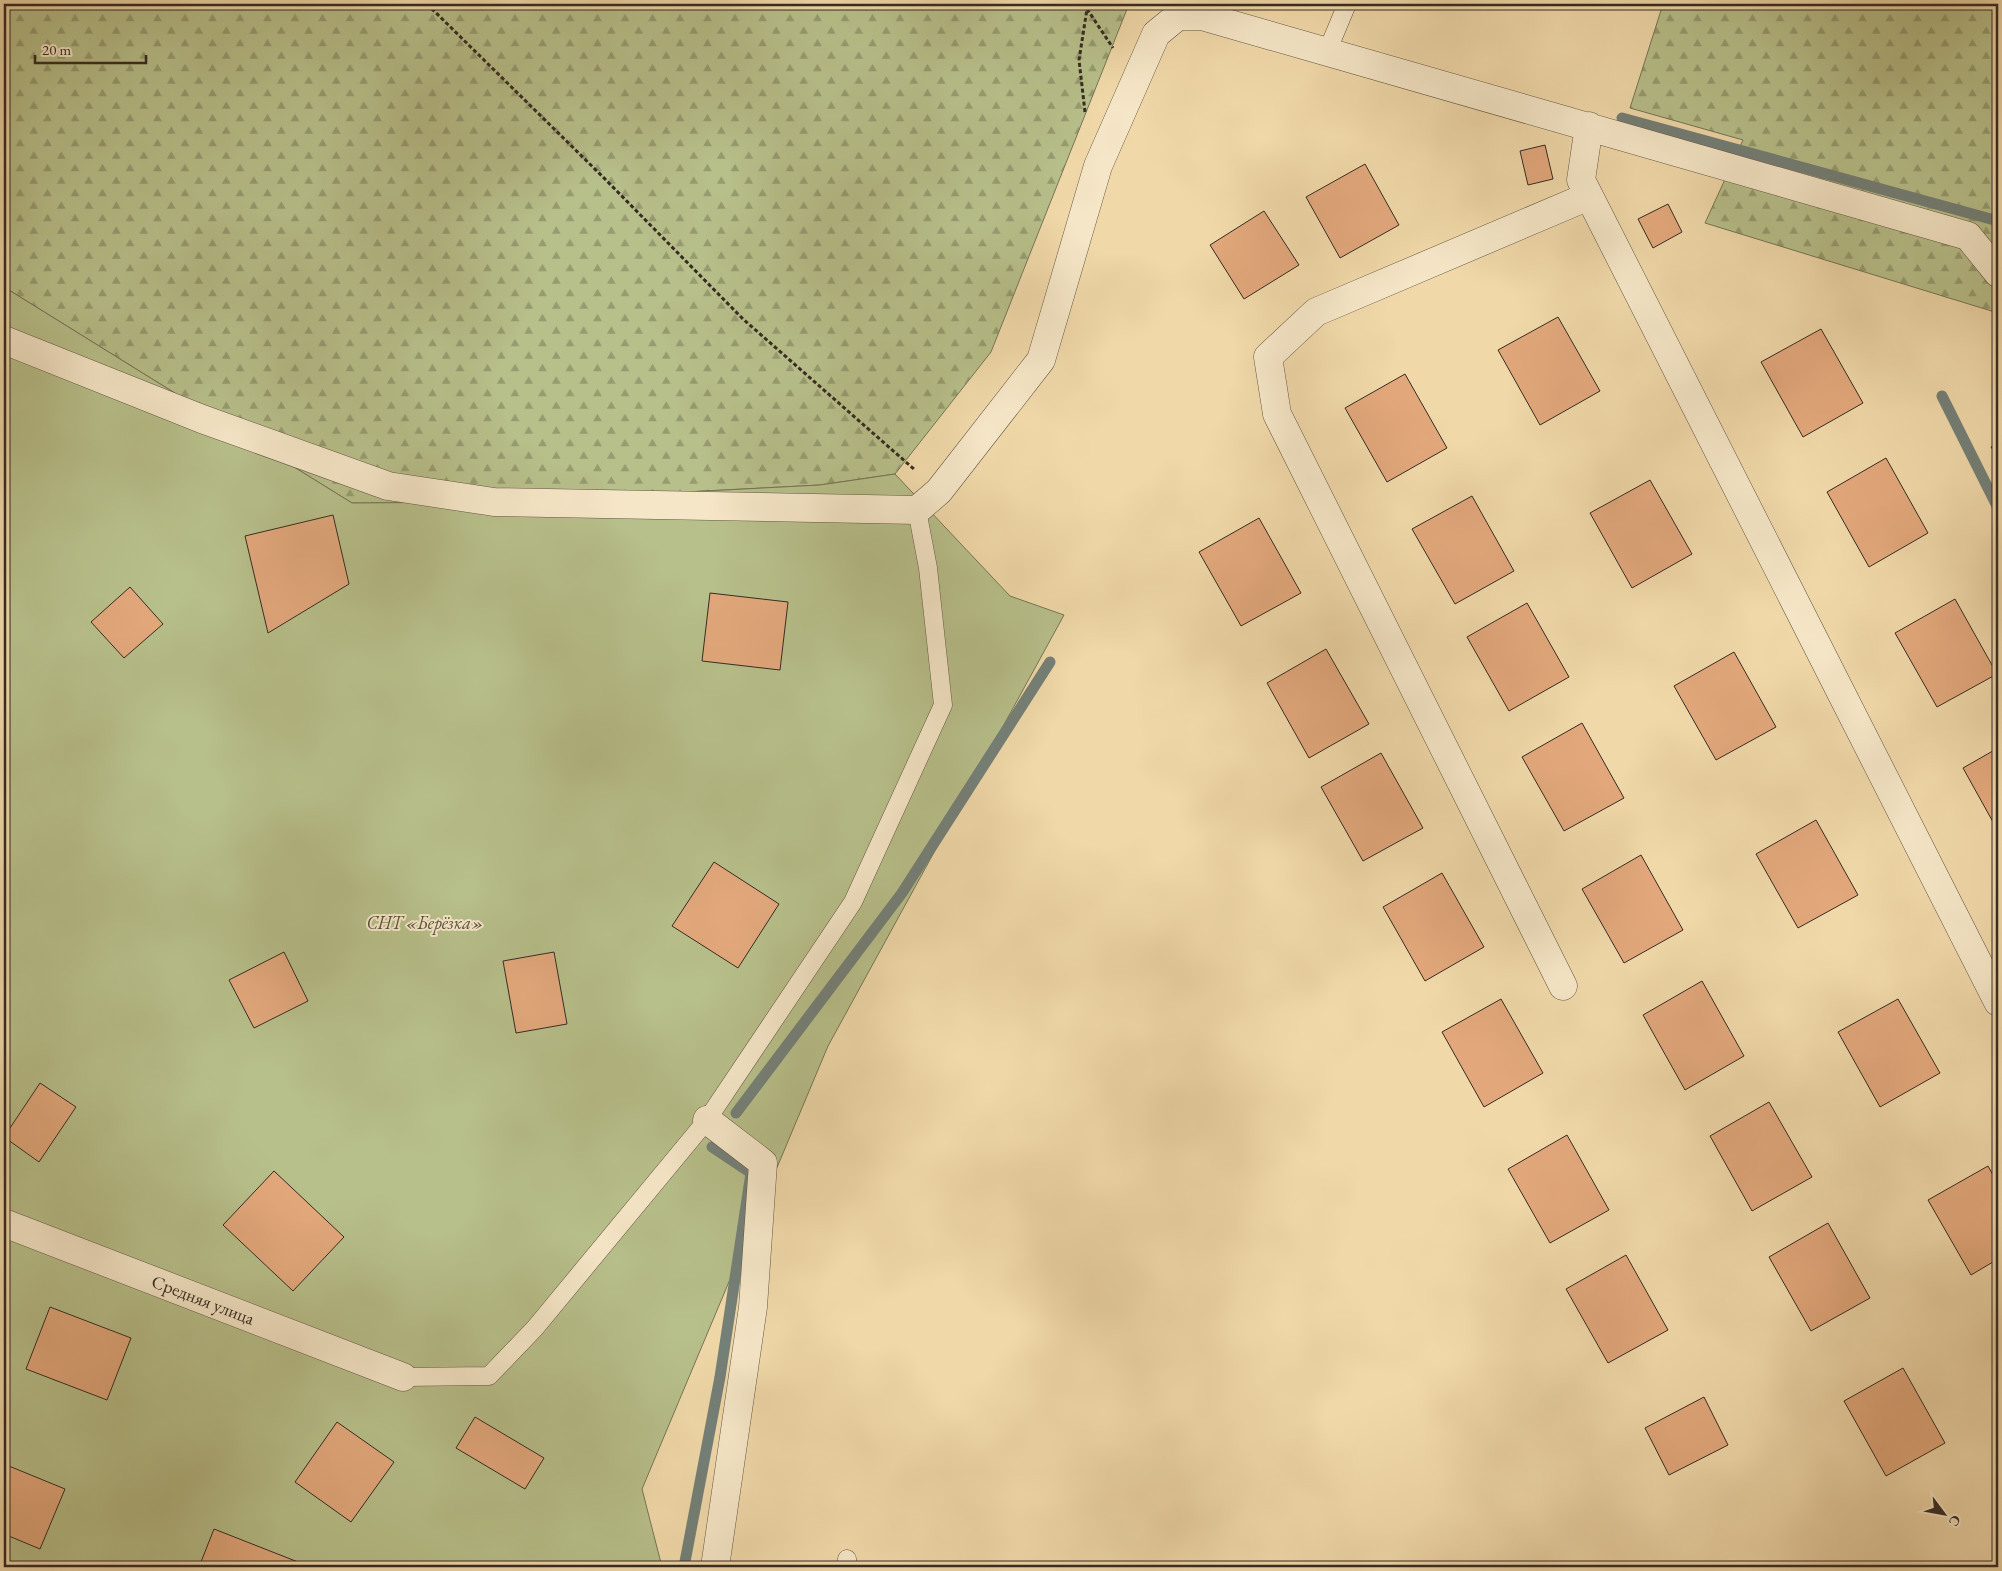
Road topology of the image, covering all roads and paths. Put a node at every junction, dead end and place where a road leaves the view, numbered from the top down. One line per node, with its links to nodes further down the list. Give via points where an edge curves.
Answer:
1 (427, 4): 12 (path, via 743,319)
2 (1086, 4): 4 (path)
3 (1347, 4): 5 (lane)
4 (1087, 9): 6 (path); 7 (path, via 1079,60)
5 (1327, 52): 6 (street, via 1202,16 1178,16 1156,34); 8 (street)
6 (1135, 80): 12 (street, via 1098,166 1041,360)
7 (1086, 116)
8 (1589, 126): 9 (street, via 1581,180); 10 (street, via 1968,236)
9 (1589, 196): 14 (street, via 1316,312 1268,357 1276,414); 15 (street)
10 (1998, 273)
11 (4, 340): 13 (street, via 202,419 388,486 494,502)
12 (939, 491): 13 (street)
13 (917, 510): 16 (lane, via 928,568 943,705 853,902)
14 (1563, 986)
15 (1998, 1002)
16 (707, 1120): 18 (lane, via 535,1328 489,1376); 19 (street, via 762,1163 753,1307)
17 (4, 1223): 18 (street, Средняя улица)
18 (403, 1377)
19 (715, 1567)

